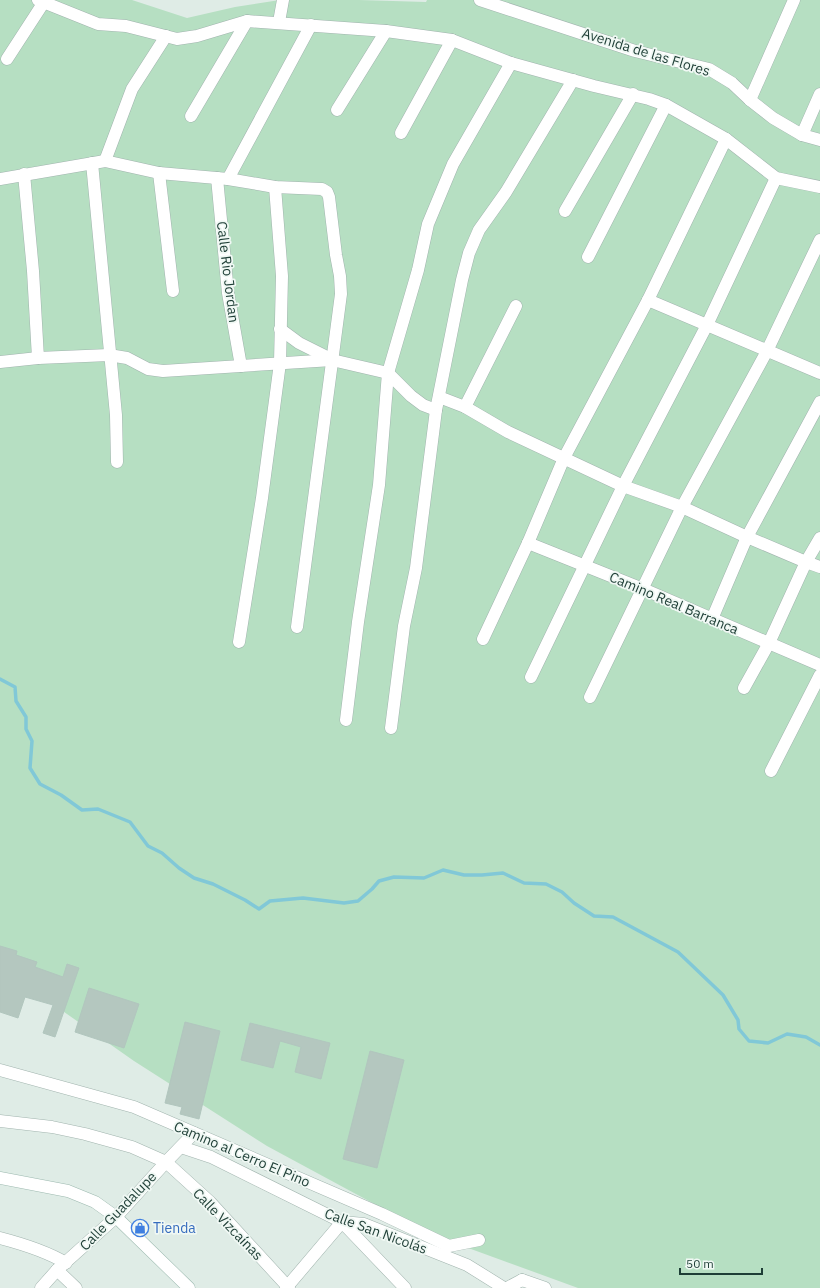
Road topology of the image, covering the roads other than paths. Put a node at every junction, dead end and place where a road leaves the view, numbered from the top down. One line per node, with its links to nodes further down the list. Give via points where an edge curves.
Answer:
1 (283, 0): 6 (street)
2 (480, 0): 16 (street, Avenida de las Flores, via 635,51 709,69 732,83)
3 (794, 0): 16 (street)
4 (41, 1): 9 (street, via 98,24 126,26); 11 (street)
5 (247, 21): 6 (street); 9 (street, via 197,36 177,39); 19 (street)
6 (280, 22): 7 (street)
7 (311, 25): 8 (street); 30 (street)
8 (386, 31): 10 (street); 18 (street)
9 (166, 36): 24 (street, via 132,89)
10 (452, 40): 12 (street); 20 (street)
11 (7, 59)
12 (511, 63): 13 (street); 48 (street, via 453,164 428,224 418,270)
13 (573, 80): 14 (street); 50 (street, via 506,192 479,230 462,280)
14 (633, 94): 17 (street); 33 (street)
15 (820, 94): 21 (street)
16 (750, 100): 21 (street, Avenida de las Flores, via 773,118)
17 (666, 106): 22 (street); 35 (street)
18 (337, 110)
19 (191, 116)
20 (401, 133)
21 (802, 134): 23 (street, Avenida de las Flores)
22 (726, 139): 28 (street); 37 (street)
23 (820, 140)
24 (105, 161): 25 (street); 26 (street)
25 (92, 163): 27 (street); 42 (street)
26 (159, 173): 30 (street); 36 (street)
27 (24, 174): 29 (street); 43 (street)
28 (776, 178): 32 (street); 39 (street)
29 (0, 179)
30 (222, 179): 31 (street); 47 (street, Calle Rio Jordan, via 228,293)
31 (275, 187): 40 (street, via 282,276); 44 (street, via 322,189 329,197 341,294)
32 (820, 187)
33 (565, 211)
34 (820, 240): 41 (street)
35 (588, 257)
36 (172, 291)
37 (648, 300): 39 (street); 54 (street)
38 (516, 306): 52 (street)
39 (707, 325): 41 (street); 56 (street)
40 (280, 329): 44 (street, via 299,344); 46 (street)
41 (767, 351): 49 (street); 57 (street)
42 (109, 355): 43 (street); 47 (street, via 127,358 148,369 162,371); 55 (street, via 116,415)
43 (38, 358): 45 (street)
44 (332, 360): 46 (street); 48 (street); 66 (street)
45 (0, 362)
46 (280, 364): 47 (street); 68 (street)
47 (241, 366)
48 (388, 373): 53 (street, via 411,396); 75 (street, via 380,485 358,622)
49 (820, 373)
50 (440, 397): 52 (street); 53 (street)
51 (820, 402): 58 (street)
52 (465, 407): 54 (street, via 508,432)
53 (436, 410): 76 (street, via 416,568 404,626)
54 (564, 458): 56 (street); 60 (street)
55 (117, 462)
56 (623, 486): 57 (street); 62 (street)
57 (682, 507): 58 (street); 64 (street)
58 (747, 537): 61 (street); 65 (street)
59 (820, 538): 61 (street)
60 (528, 543): 62 (street, Camino Real Barranca); 67 (street)
61 (806, 562): 63 (street); 69 (street)
62 (584, 566): 64 (street, Camino Real Barranca); 72 (street)
63 (820, 567)
64 (643, 589): 65 (street, Camino Real Barranca); 74 (street)
65 (712, 618): 69 (street, Camino Real Barranca)
66 (297, 627)
67 (484, 639)
68 (239, 642)
69 (769, 643): 70 (street, Camino Real Barranca); 73 (street)
70 (820, 665)
71 (820, 675): 77 (street)
72 (530, 677)
73 (744, 688)
74 (590, 697)
75 (346, 720)
76 (391, 728)
77 (771, 771)
78 (0, 1070): 80 (street, Camino al Cerro El Pino, via 134,1107)
79 (0, 1121): 82 (street, via 86,1134 132,1147)
80 (194, 1133): 81 (street, Calle Guadalupe); 87 (street, Camino al Cerro El Pino, via 382,1214 449,1246)
81 (181, 1147): 82 (street, Calle Guadalupe); 85 (street, Calle San Nicolás, via 211,1157)
82 (166, 1162): 84 (street, Calle Guadalupe); 92 (street, Calle Vizcaínas, via 210,1202)
83 (0, 1178): 84 (street, via 68,1191 95,1202)
84 (116, 1217): 88 (street, Calle Guadalupe); 91 (street)
85 (342, 1222): 92 (street); 93 (street); 94 (street, Calle San Nicolás, via 364,1224 459,1262)
86 (0, 1238): 88 (street, via 55,1256)
87 (479, 1240)
88 (62, 1266): 89 (street, Calle Guadalupe); 90 (street)
89 (41, 1288)
90 (76, 1288)
91 (189, 1288)
92 (287, 1288)
93 (405, 1288)
94 (504, 1288)
95 (507, 1288): 96 (street, via 522,1280)
96 (544, 1288)

